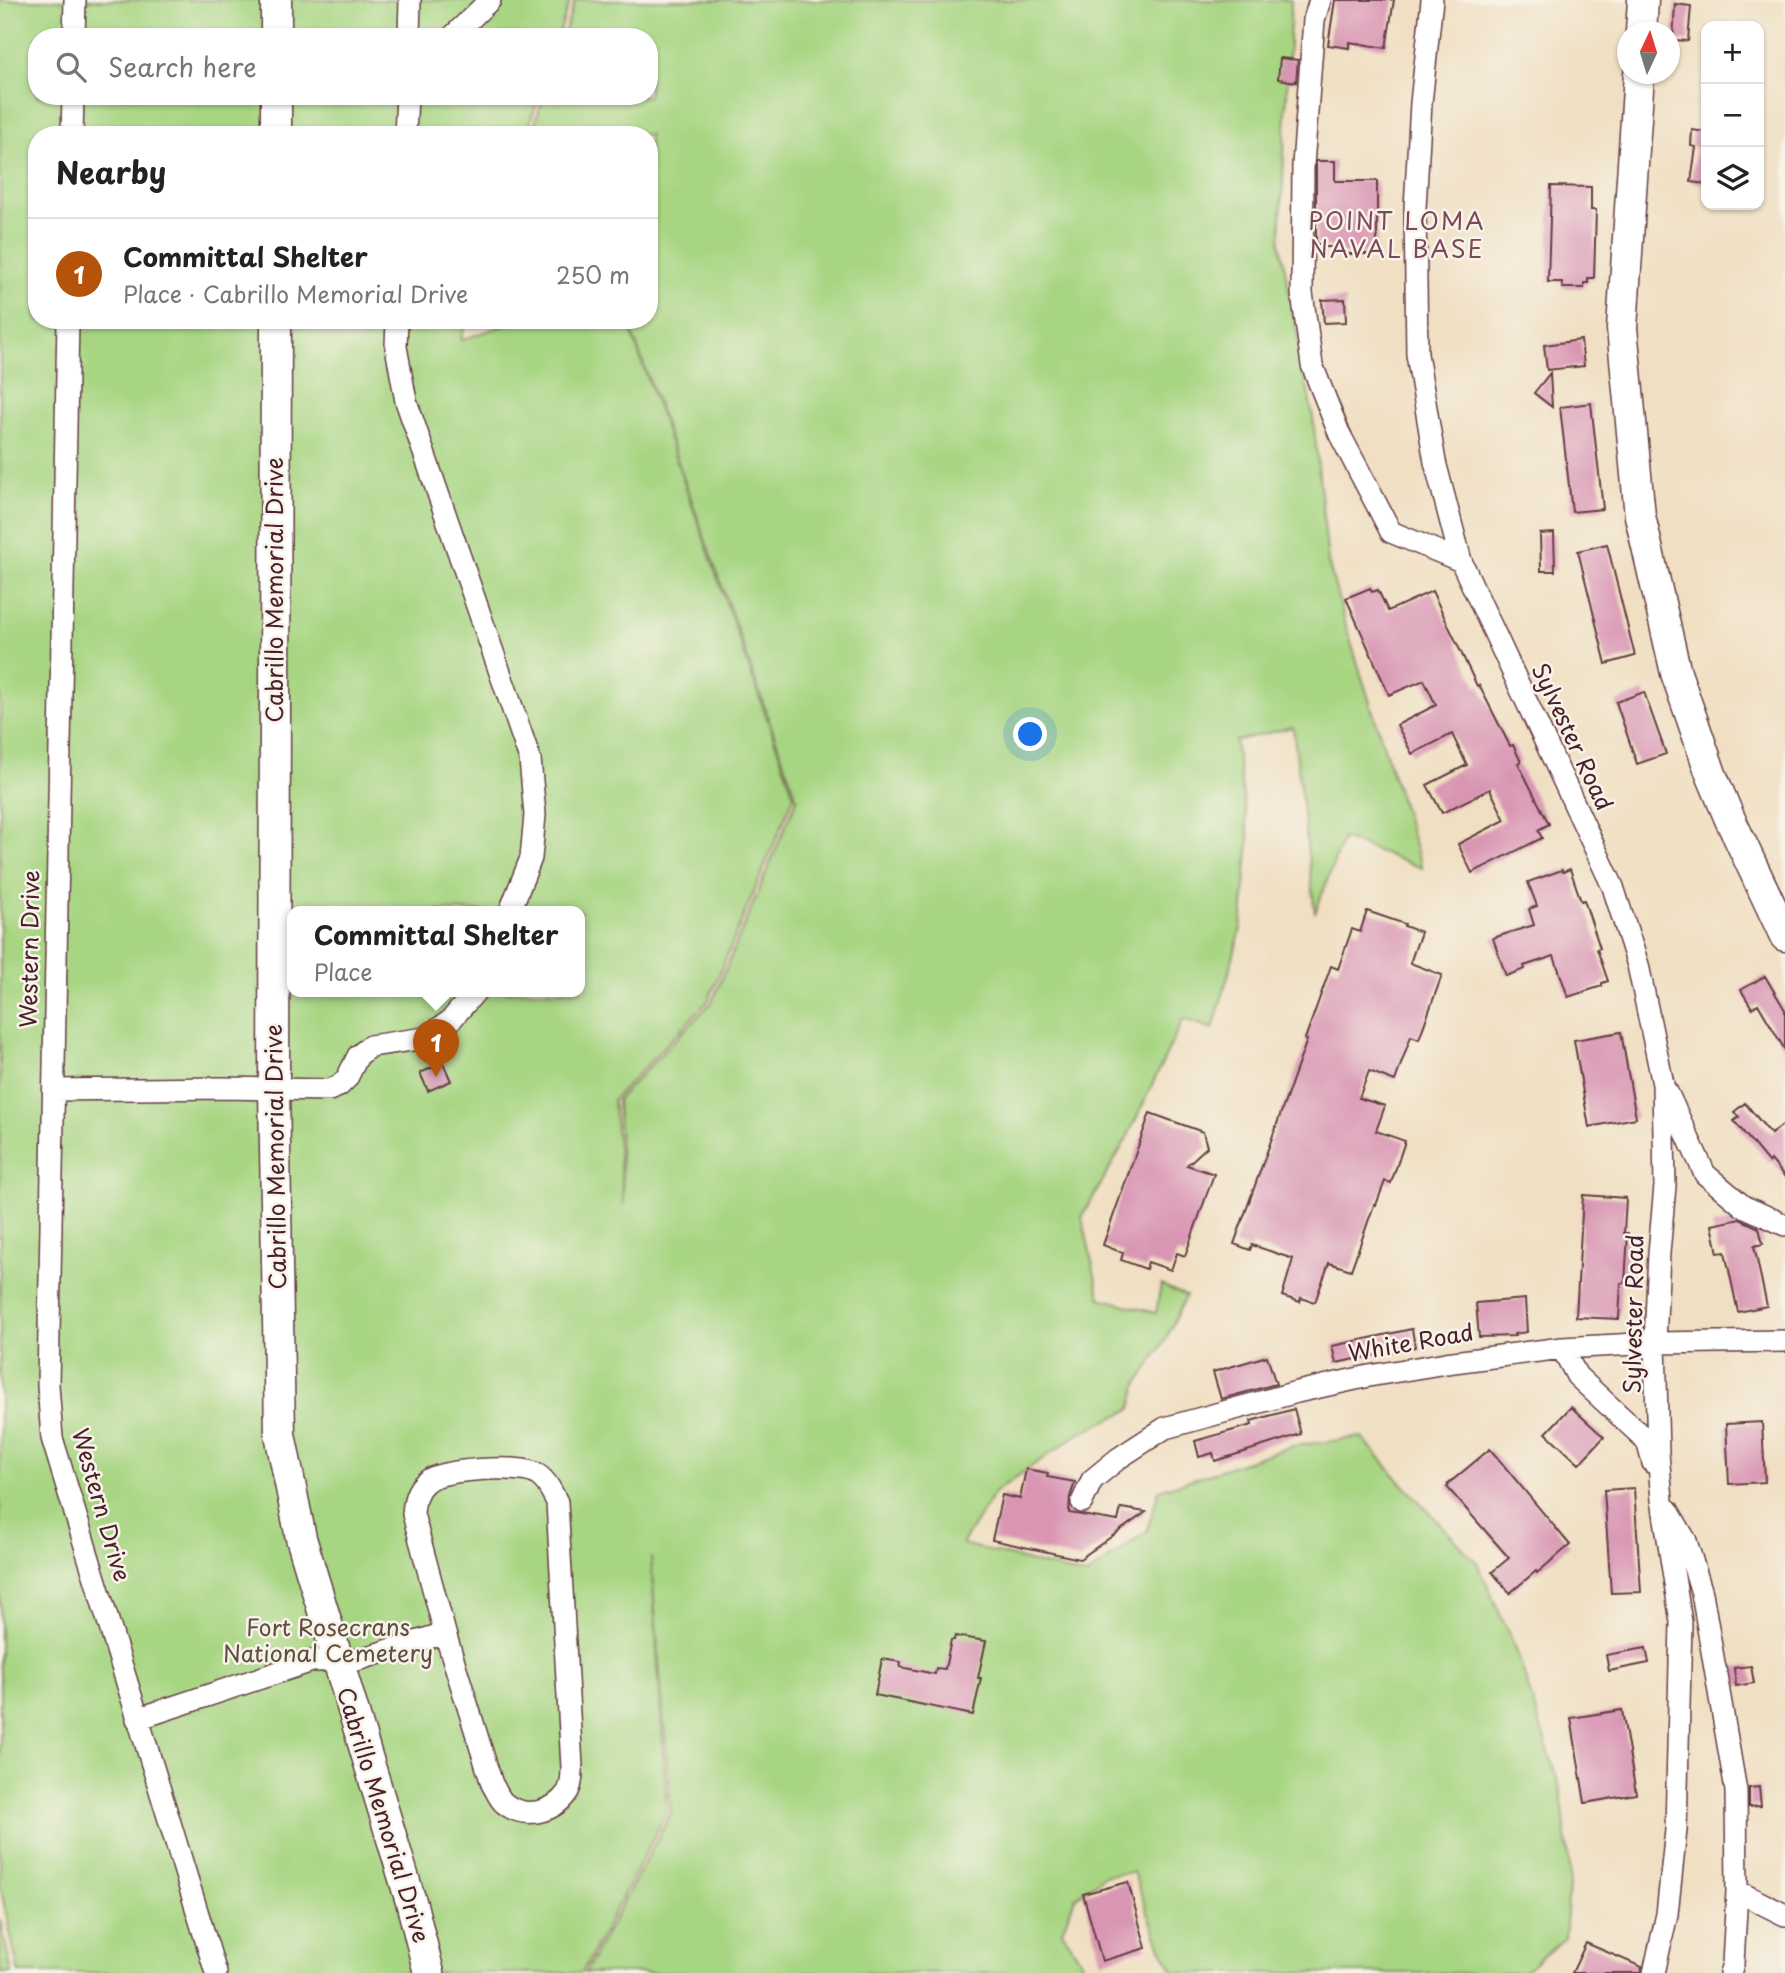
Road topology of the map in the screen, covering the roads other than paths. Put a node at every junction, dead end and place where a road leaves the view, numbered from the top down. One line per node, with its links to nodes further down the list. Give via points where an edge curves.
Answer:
1 (75, 0): 9 (street)
2 (276, 0): 10 (main road)
3 (410, 0): 11 (street)
4 (490, 0): 12 (street)
5 (1320, 0): 23 (street, via 1314,20 1303,165 1302,293 1312,365 1339,433 1391,532)
6 (1432, 0): 23 (street, Sylvester Road, via 1415,208 1417,354 1435,462)
7 (1643, 0): 8 (main road)
8 (1642, 21)
9 (74, 28)
10 (276, 28)
11 (409, 28)
12 (461, 28)
13 (1638, 84): 25 (main road, via 1622,328 1640,516 1676,673 1728,817)
14 (73, 105): 17 (street)
15 (276, 105): 18 (main road)
16 (407, 105): 19 (street)
17 (72, 126)
18 (276, 126)
19 (405, 126)
20 (68, 329): 28 (street, Western Drive)
21 (275, 329): 29 (main road, Cabrillo Memorial Drive)
22 (397, 329): 24 (street, via 406,401 530,759 535,815 531,858)
23 (1461, 561): 27 (street, Sylvester Road, via 1613,887 1638,965)
24 (512, 906)
25 (1785, 936)
26 (471, 997): 29 (street, via 450,1021 425,1038 370,1046 339,1086)
27 (1663, 1084): 30 (street, via 1705,1174 1743,1206); 32 (street, Sylvester Road, via 1665,1186)
28 (54, 1090): 29 (street); 38 (street, Western Drive, via 48,1385 52,1438)
29 (274, 1090): 37 (main road, Cabrillo Memorial Drive, via 280,1434 301,1538)
30 (1785, 1225)
31 (1785, 1341): 32 (street, White Road)
32 (1655, 1343): 33 (street, White Road); 34 (street, Sylvester Road)
33 (1562, 1348): 34 (street, Sylvester Road, via 1577,1376 1647,1441); 35 (street, White Road, via 1369,1376 1165,1427 1092,1480)
34 (1662, 1500): 39 (street, via 1686,1541 1702,1593 1736,1790); 43 (street, Sylvester Road, via 1681,1622 1676,1830 1667,1914)
35 (1082, 1502)
36 (445, 1633): 36 (street, via 492,1784 502,1802 520,1813 541,1812 555,1804 568,1793 572,1781 557,1502 549,1485 534,1473 513,1468 449,1472 428,1480 414,1496 413,1514); 37 (street, via 357,1660)
37 (337, 1660): 38 (street, via 312,1661); 42 (main road, Cabrillo Memorial Drive)
38 (137, 1719): 41 (street, Western Drive)
39 (1737, 1891): 40 (street); 44 (street)
40 (1785, 1915)
41 (216, 1973)
42 (429, 1973)
43 (1654, 1973)
44 (1730, 1973)

